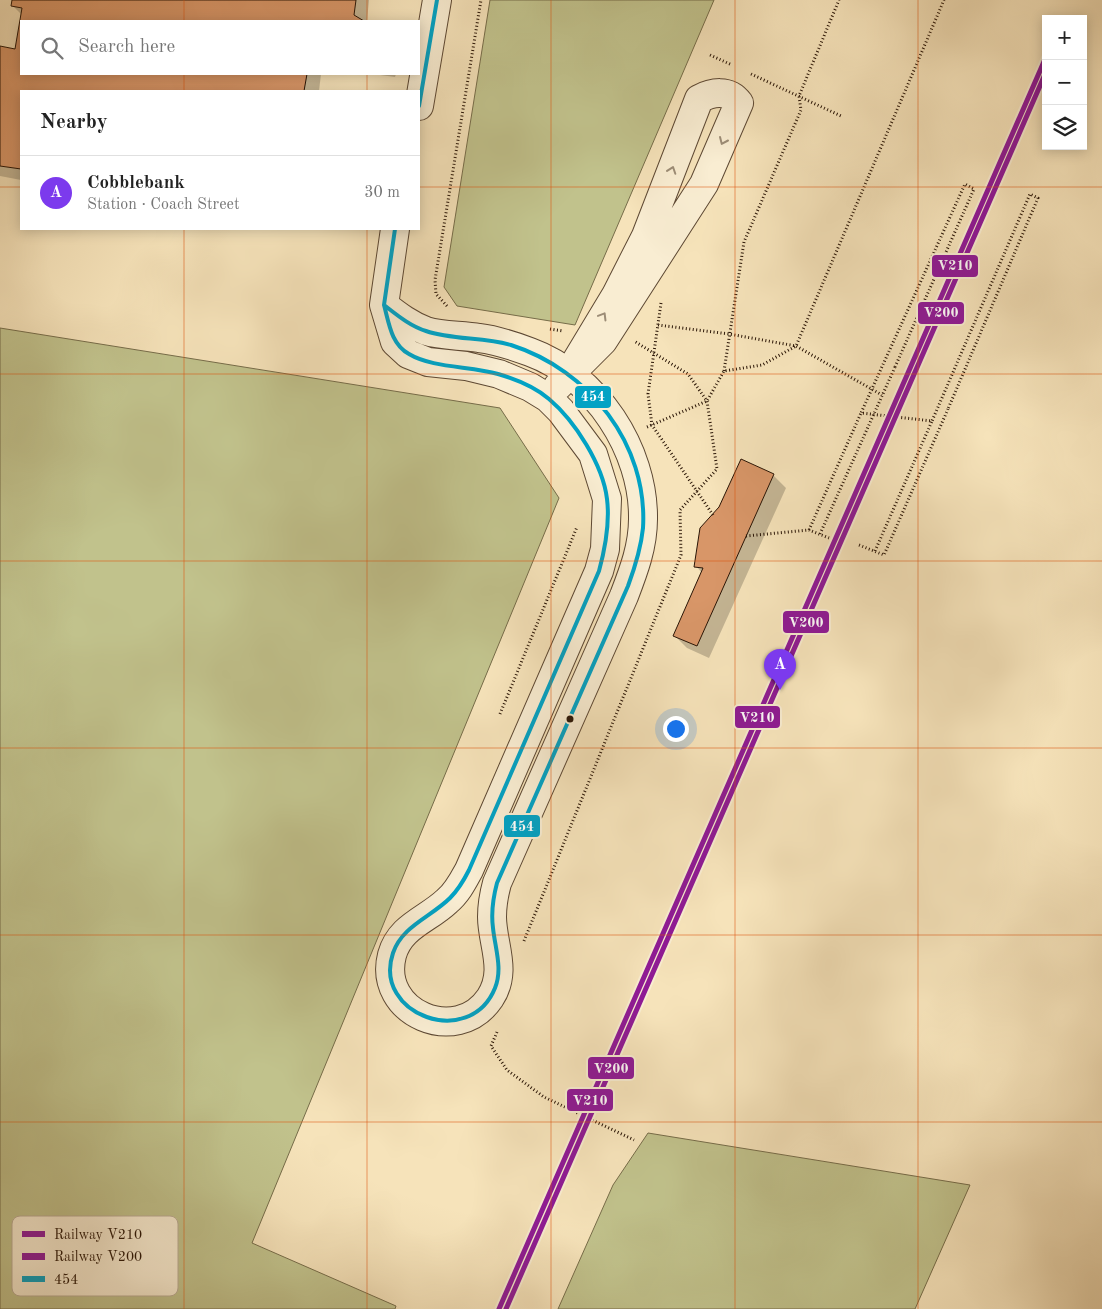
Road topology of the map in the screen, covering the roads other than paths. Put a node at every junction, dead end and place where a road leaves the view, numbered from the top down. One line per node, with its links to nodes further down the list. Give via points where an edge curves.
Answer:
1 (426, 0): 3 (street)
2 (437, 0): 6 (street)
3 (420, 55)
4 (418, 75): 5 (street)
5 (416, 90)
6 (420, 100)
7 (396, 230): 8 (street)
8 (384, 305): 9 (street, via 406,322 428,331 482,338 532,352); 10 (street, via 394,342 408,354 428,362 499,374)
9 (569, 373): 9 (street, one-way to 9, via 616,295 646,236 698,99 717,93 730,94 739,103 704,184 612,327); 10 (street); 10 (street, via 605,410 624,439 640,484 643,519 639,557 497,883 492,917 498,950 498,980 491,997 478,1011 462,1020 443,1022 425,1019 409,1008 397,993 392,975 392,956 398,940 409,927 448,901 469,870 599,571 605,550 607,499 599,472 576,429)
10 (548, 398)

